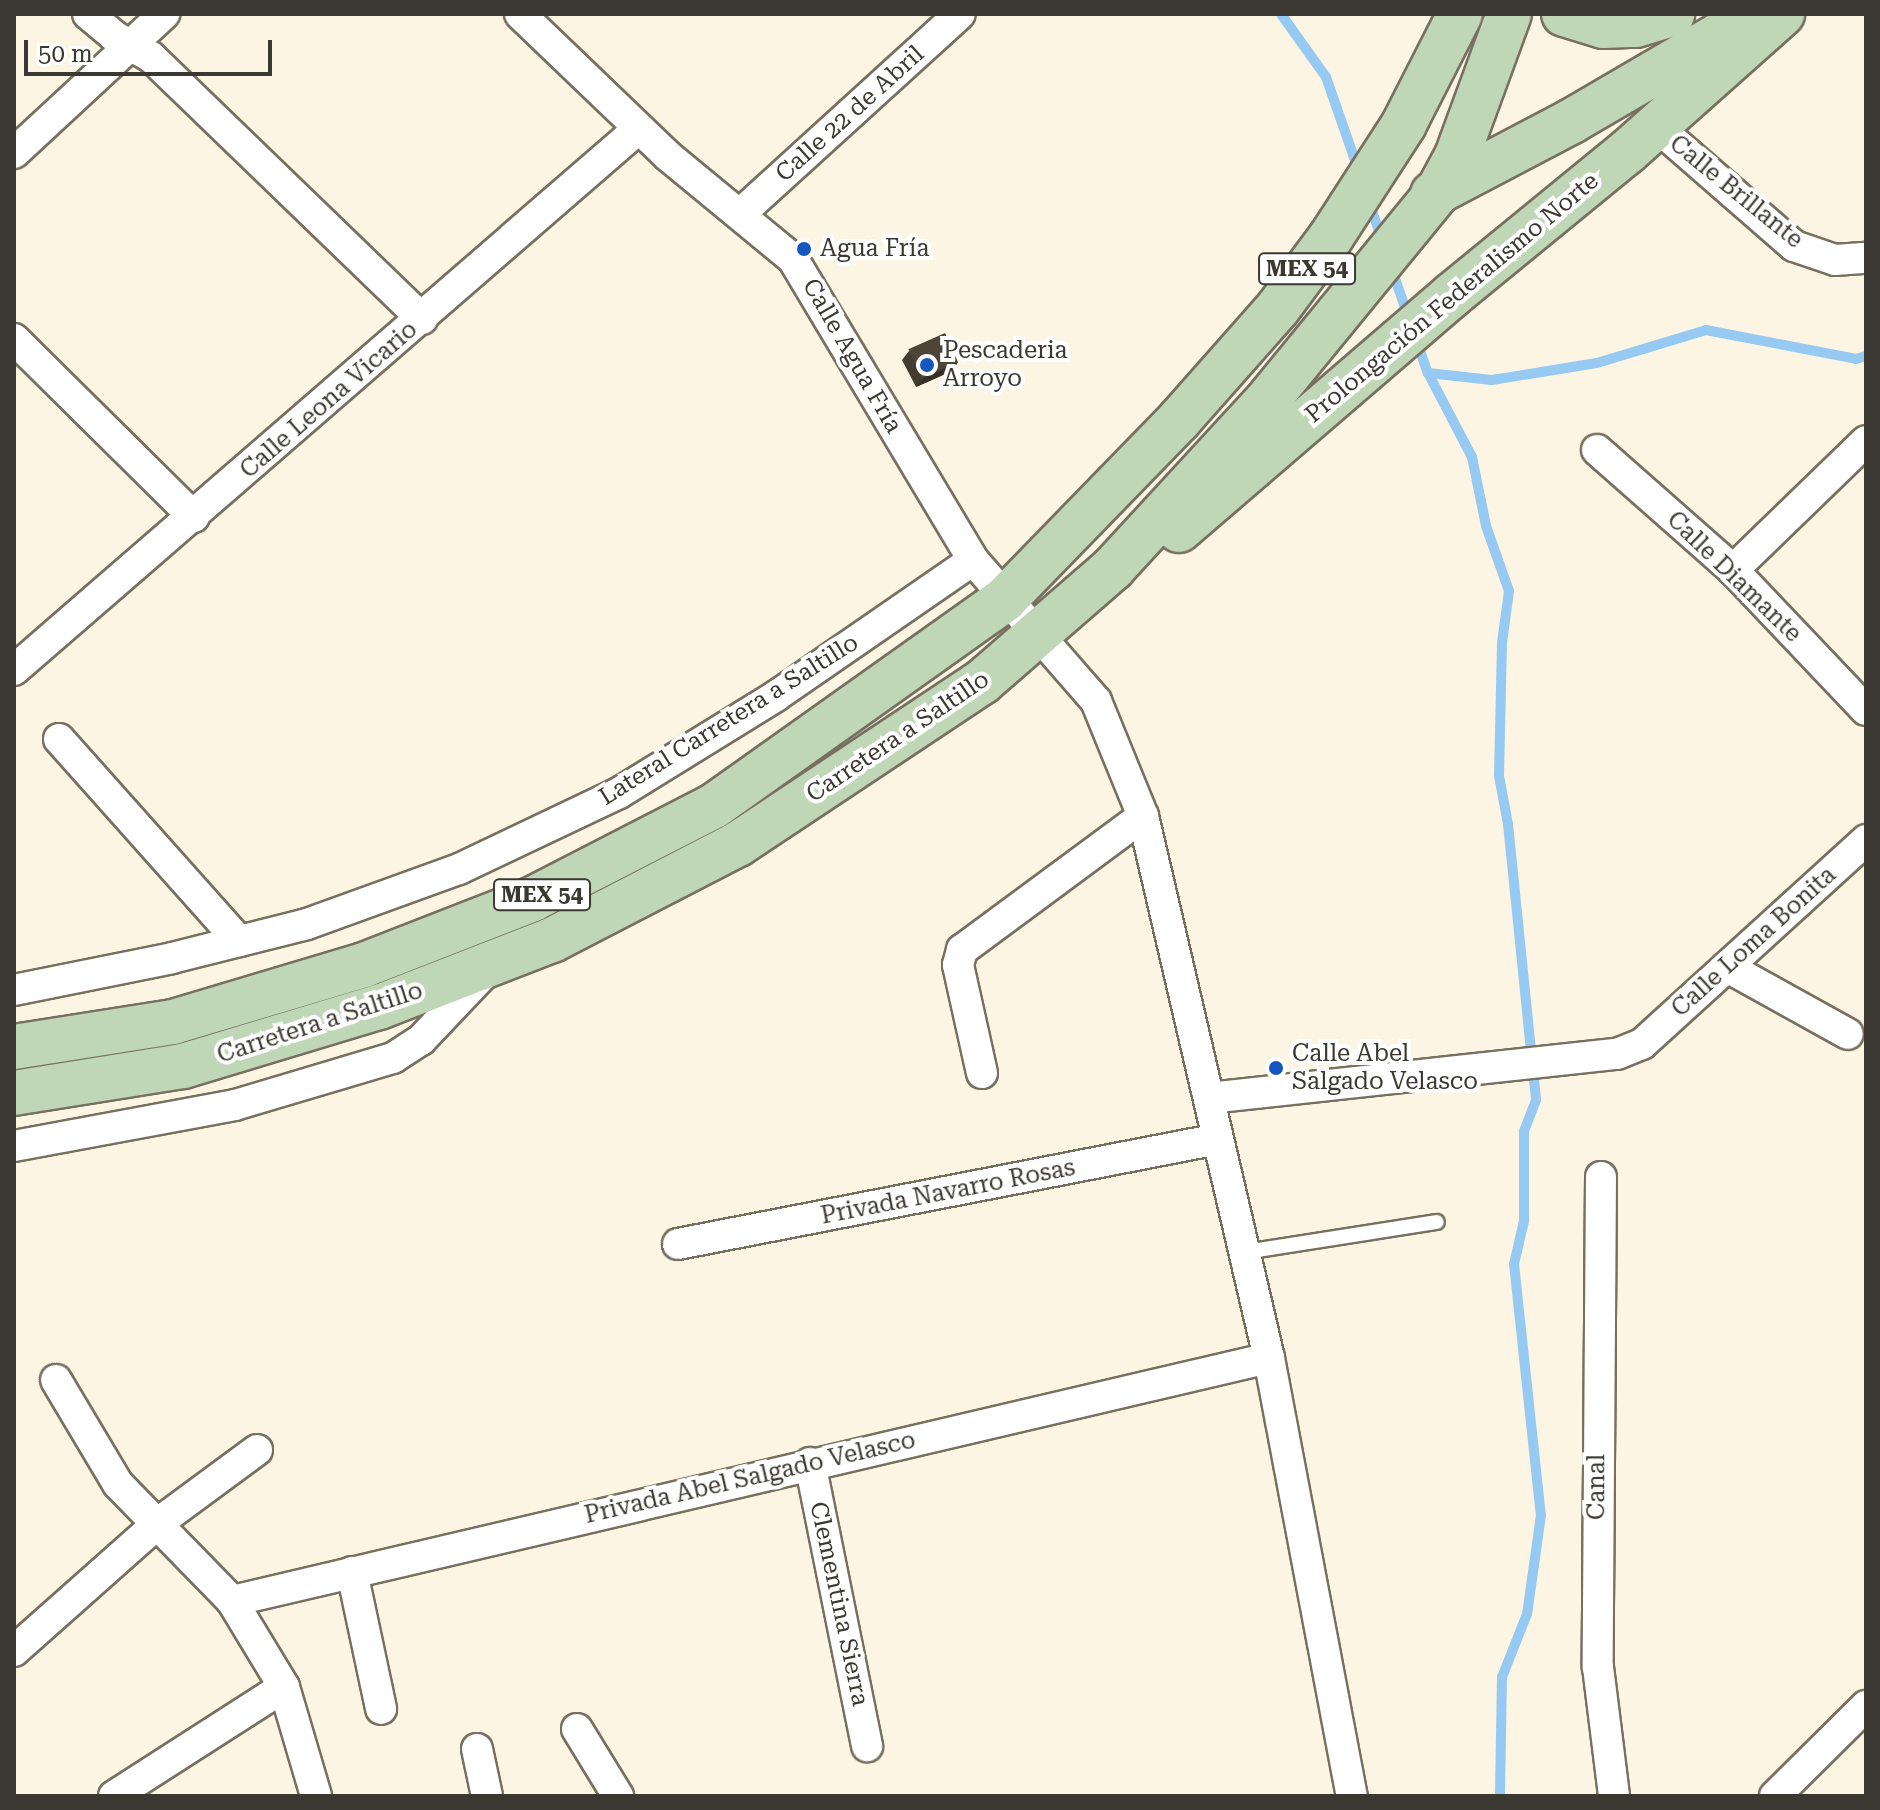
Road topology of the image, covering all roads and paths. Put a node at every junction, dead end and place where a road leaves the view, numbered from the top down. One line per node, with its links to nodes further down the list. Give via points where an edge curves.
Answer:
1 (88, 14): 11 (street)
2 (164, 14): 11 (street)
3 (960, 14): 16 (street, Calle 22 de Abril)
4 (1460, 14): 17 (main road, Carretera a Saltillo / MEX 54, via 1404,124)
5 (1509, 14): 15 (main road, Carretera a Saltillo / MEX 54, via 1457,156)
6 (1564, 14): 7 (main road, via 1603,26 1636,25)
7 (1672, 14)
8 (1753, 14): 15 (main road)
9 (1782, 14): 12 (main road, Prolongación Federalismo Norte)
10 (528, 16): 13 (street, Calle Agua Fría)
11 (132, 46): 14 (street); 19 (street, via 151,57)
12 (1656, 126): 18 (street, Calle Brillante, via 1794,246 1835,260); 21 (main road, Prolongación Federalismo Norte, via 1452,295)
13 (638, 129): 16 (street, Calle Agua Fría); 19 (street, Calle Leona Vicario)
14 (14, 153)
15 (1417, 208): 17 (main road); 21 (main road, Carretera a Saltillo / MEX 54)
16 (740, 214): 25 (street, Calle Agua Fría, via 804,274)
17 (1331, 237): 27 (main road, Carretera a Saltillo / MEX 54, via 1231,365)
18 (1866, 258)
19 (422, 319): 24 (street, Calle Leona Vicario)
20 (14, 339): 24 (street)
21 (1286, 410): 28 (main road, Carretera a Saltillo / MEX 54)
22 (1866, 441): 26 (street)
23 (1597, 450): 26 (street, Calle Diamante)
24 (194, 517): 29 (street, Calle Leona Vicario)
25 (973, 560): 27 (street, Calle Agua Fría); 34 (street, Lateral Carretera a Saltillo, via 776,696 619,793 459,869 307,924)
26 (1733, 570): 30 (street, Calle Diamante)
27 (1005, 599): 28 (street, Calle Agua Fría); 39 (main road, Carretera a Saltillo / MEX 54, via 714,806 533,899 364,965 173,1022)
28 (1037, 635): 32 (street, via 1096,701); 35 (main road, Carretera a Saltillo / MEX 54, via 982,682 738,844 552,940)
29 (15, 667)
30 (1866, 710)
31 (59, 739): 34 (street)
32 (1143, 816): 40 (street, via 962,950 958,965); 42 (street)
33 (1866, 840): 36 (street, Calle Loma Bonita)
34 (239, 941): 37 (street, Lateral Carretera a Saltillo)
35 (493, 963): 41 (main road, Carretera a Saltillo / MEX 54, via 379,1007 183,1066); 44 (street, via 421,1040 393,1058 235,1105)
36 (1727, 967): 38 (street); 42 (street, Calle Loma Bonita, via 1642,1044 1617,1054)
37 (14, 990)
38 (1848, 1034)
39 (14, 1047)
40 (982, 1073)
41 (14, 1093)
42 (1209, 1098): 43 (street)
43 (1218, 1139): 47 (street, Privada Navarro Rosas); 48 (street)
44 (14, 1146)
45 (1601, 1177): 68 (street, Canal, via 1598,1667)
46 (1437, 1222): 48 (lane)
47 (678, 1244)
48 (1245, 1252): 49 (street)
49 (1269, 1358): 52 (street, Privada Abel Salgado Velasco); 67 (street)
50 (56, 1380): 53 (street, via 118,1484)
51 (257, 1450): 53 (street)
52 (810, 1463): 54 (street, Privada Abel Salgado Velasco); 61 (street, Clementina Sierra)
53 (158, 1523): 55 (street); 56 (street)
54 (352, 1572): 55 (street, Privada Abel Salgado Velasco); 59 (street)
55 (232, 1601): 57 (street)
56 (14, 1651)
57 (284, 1687): 63 (street); 64 (street)
58 (1866, 1706): 69 (street)
59 (381, 1709)
60 (577, 1729): 66 (street)
61 (867, 1746)
62 (477, 1749): 65 (street)
63 (114, 1796)
64 (316, 1796)
65 (487, 1796)
66 (618, 1796)
67 (1352, 1796)
68 (1614, 1796)
69 (1775, 1796)

